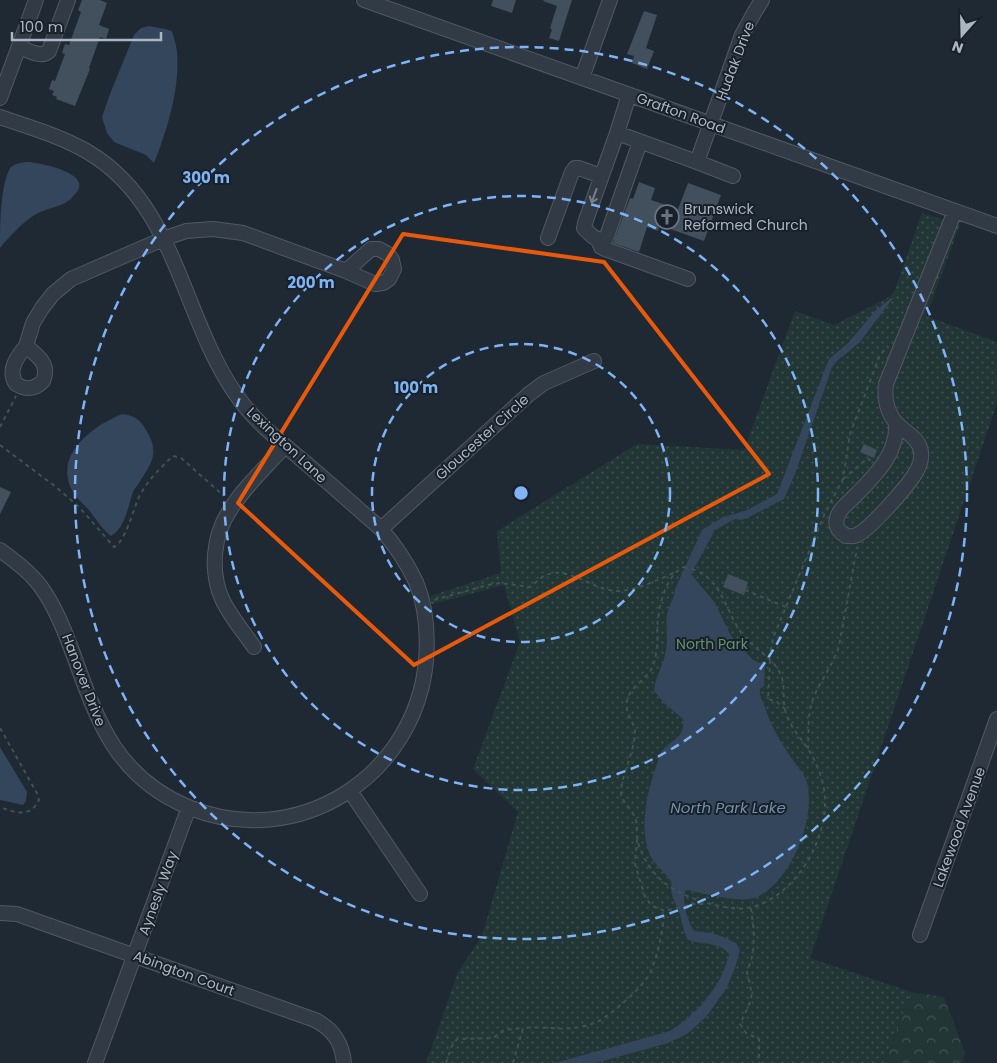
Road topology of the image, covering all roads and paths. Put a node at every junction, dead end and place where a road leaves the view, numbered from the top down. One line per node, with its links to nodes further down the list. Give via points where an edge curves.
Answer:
1 (36, 0): 6 (street)
2 (68, 0): 6 (street, via 46,54)
3 (610, 0): 7 (street)
4 (762, 0): 11 (street, Hudak Drive, via 742,36)
5 (373, 1): 7 (street, Grafton Road)
6 (19, 47): 9 (street)
7 (582, 78): 8 (street, Grafton Road)
8 (629, 95): 11 (street, Grafton Road); 12 (street)
9 (0, 98)
10 (0, 117): 20 (street, Lexington Lane, via 68,142 109,167 128,183 143,203)
11 (711, 124): 14 (street, Hudak Drive); 17 (street, Grafton Road)
12 (617, 133): 13 (street); 15 (street)
13 (640, 142): 14 (street); 21 (street, via 607,236 605,240)
14 (697, 162): 16 (street)
15 (601, 176): 19 (street, via 575,168); 21 (street, one-way to 21, via 584,228)
16 (733, 176)
17 (954, 211): 18 (street, Grafton Road); 28 (street, via 886,384 887,406)
18 (997, 226)
19 (548, 238)
20 (163, 239): 22 (street, via 195,229 226,230 243,233); 25 (street, via 79,274 64,284 37,316); 31 (street, Lexington Lane, via 210,352 223,375 248,412)
21 (598, 240): 23 (street, via 605,249)
22 (346, 271)
23 (688, 279)
24 (891, 343): 33 (path, via 880,355 850,434)
25 (26, 346): 27 (street, via 11,373); 27 (street, via 42,360 46,376 39,386)
26 (594, 361): 35 (street, Gloucester Circle, via 530,394)
27 (21, 387): 29 (path)
28 (896, 423): 32 (street, via 894,444); 36 (street, via 920,448 919,466 881,514)
29 (0, 428)
30 (0, 445): 34 (path, via 80,508 114,547 124,534 145,486 173,456 181,458)
31 (285, 446): 34 (street); 35 (street, Lexington Lane)
32 (883, 464): 33 (path, via 867,459); 36 (street, via 838,514 836,524 841,533)
33 (844, 479): 41 (path, via 825,513)
34 (234, 504): 42 (street, via 219,533 216,581 228,612)
35 (381, 529): 40 (street, Lexington Lane, via 406,563)
36 (856, 535): 47 (path, via 855,561 839,646 813,700)
37 (0, 550): 50 (street, Hanover Drive, via 27,572 52,605 93,710 112,745 155,789)
38 (674, 573): 40 (path, via 618,591 560,572 551,573 530,587 488,584); 43 (path, via 685,567 712,580 744,637); 51 (path, via 658,619 654,662 626,703 635,732 621,796 635,816)
39 (745, 590): 41 (path)
40 (422, 604): 48 (street, Lexington Lane, via 427,647 422,688 415,708 407,728 382,763)
41 (786, 607): 43 (path, via 772,638)
42 (254, 647)
43 (770, 660): 44 (path, via 782,679); 44 (path, via 768,699)
44 (785, 709): 47 (path, via 791,725)
45 (997, 719): 57 (street, Lakewood Avenue)
46 (0, 728): 49 (path, via 39,800 26,813)
47 (808, 749): 54 (path, via 824,786 824,811 819,833 811,854 793,882 771,900)
48 (350, 791): 50 (street, Hanover Drive, via 310,810 269,818 226,817); 52 (street)
49 (0, 807)
50 (189, 807): 58 (street, Aynesly Way)
51 (637, 838): 53 (path, via 654,872 668,885); 55 (path, via 635,864 645,897 652,906)
52 (420, 894)
53 (712, 904): 54 (path); 55 (path, via 693,904)
54 (751, 908): 64 (path, via 753,954 747,972 752,994 740,1024 746,1033 759,1039)
55 (665, 911): 59 (path, via 651,972 610,1013 598,1022 572,1028)
56 (0, 912): 58 (street, Abington Court, via 17,914)
57 (920, 934)
58 (135, 956): 60 (street, Aynesly Way); 61 (street, Abington Court, via 320,1022 339,1041)
59 (523, 1028): 62 (path, via 504,1030 493,1038 457,1039); 63 (path)
60 (95, 1063)
61 (344, 1063)
62 (446, 1063)
63 (513, 1063)
64 (758, 1063)

